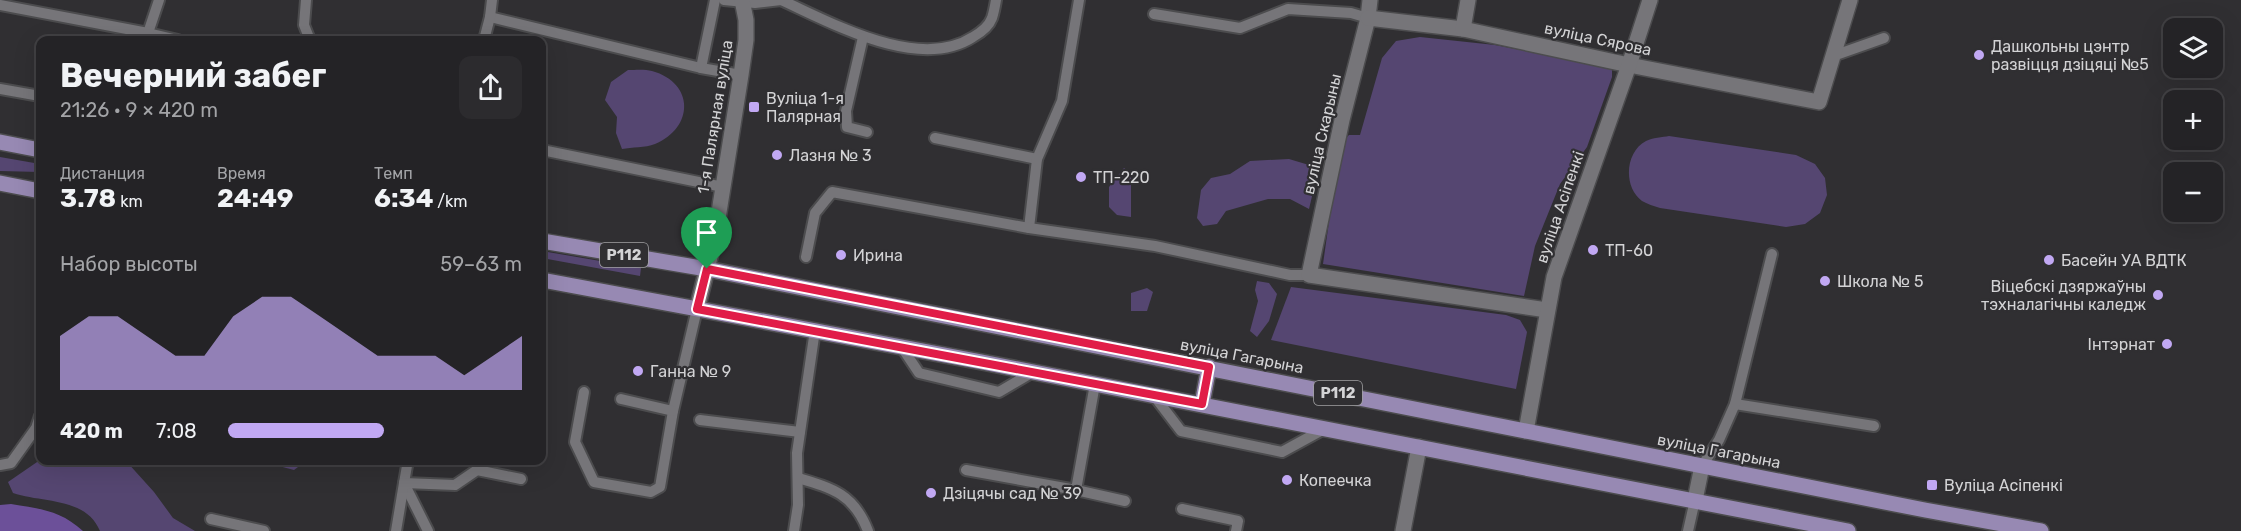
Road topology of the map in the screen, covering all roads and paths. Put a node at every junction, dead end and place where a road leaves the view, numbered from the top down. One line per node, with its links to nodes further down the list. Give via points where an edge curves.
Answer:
1 (159, 0): 19 (lane)
2 (306, 0): 21 (lane, via 304,25)
3 (492, 0): 16 (lane)
4 (715, 0): 27 (lane)
5 (723, 0): 13 (lane)
6 (781, 0): 13 (lane); 23 (lane)
7 (996, 0): 23 (lane, via 986,27 955,46 920,50)
8 (1079, 0): 36 (lane, via 1062,101)
9 (1370, 0): 17 (street, вуліца Скарыны)
10 (1468, 0): 18 (street)
11 (1650, 0): 26 (street, вуліца Асіпенкі)
12 (1850, 0): 25 (street)
13 (743, 2): 28 (street, 1-я Палярная вуліца, via 746,40)
14 (0, 5): 19 (lane)
15 (1154, 14): 17 (lane, via 1240,28 1288,9 1351,13)
16 (490, 17): 22 (lane); 27 (lane)
17 (1368, 18): 18 (street, вуліца Сярова); 45 (street, вуліца Скарыны)
18 (1463, 28): 26 (street, вуліца Сярова)
19 (148, 33): 20 (lane)
20 (161, 36)
21 (308, 36)
22 (485, 36)
23 (862, 37): 31 (lane, via 846,111 847,127)
24 (1884, 38): 25 (lane)
25 (1833, 56): 26 (street, вуліца Сярова, via 1819,102)
26 (1629, 65): 48 (street, вуліца Асіпенкі, via 1554,277)
27 (701, 68): 28 (lane)
28 (741, 75): 38 (street, 1-я Палярная вуліца)
29 (0, 88): 30 (lane)
30 (36, 95)
31 (867, 132)
32 (935, 138): 36 (lane)
33 (0, 142): 34 (main road)
34 (36, 149)
35 (546, 151): 38 (lane)
36 (1037, 159): 40 (lane)
37 (0, 183): 39 (main road)
38 (723, 187): 44 (street, 1-я Палярная вуліца)
39 (36, 190)
40 (1029, 228): 43 (lane, via 832,192 815,213); 45 (lane, via 1155,246 1290,275)
41 (546, 242): 44 (main road, вуліца Гагарына / Р112)
42 (1772, 254): 58 (lane)
43 (806, 257)
44 (707, 269): 47 (street, 1-я Палярная вуліца); 51 (main road, вуліца Гагарына / Р112)
45 (1309, 275): 48 (street)
46 (546, 281): 47 (main road, Р112)
47 (697, 309): 49 (main road, Р112); 59 (lane)
48 (1547, 310): 64 (street, вуліца Асіпенкі)
49 (815, 330): 50 (main road, Р112); 65 (lane)
50 (901, 346): 52 (main road, Р112); 52 (lane, via 918,373 999,392)
51 (1209, 367): 57 (main road); 64 (main road, вуліца Гагарына / Р112)
52 (1034, 372): 53 (main road, Р112)
53 (1095, 384): 55 (main road, Р112); 74 (lane)
54 (584, 392): 59 (lane, via 575,442 594,482 651,492 660,487)
55 (1155, 397): 57 (main road, Р112); 63 (lane, via 1181,431 1282,452)
56 (621, 399): 59 (lane)
57 (1202, 404): 63 (main road, Р112)
58 (1735, 404): 61 (lane); 69 (lane)
59 (673, 411)
60 (700, 420): 65 (lane)
61 (1874, 426)
62 (36, 428): 67 (lane, via 11,463)
63 (1324, 429): 66 (main road, Р112)
64 (1526, 431): 69 (main road, вуліца Гагарына / Р112)
65 (800, 432): 71 (lane)
66 (1419, 447): 75 (main road, Р112); 85 (street)
67 (0, 465)
68 (407, 465): 73 (lane)
69 (1702, 466): 75 (street); 88 (main road, вуліца Гагарына / Р112)
70 (966, 470): 74 (lane)
71 (798, 478): 82 (lane); 83 (lane, via 842,495 864,519)
72 (521, 479): 73 (lane, via 477,470 455,485)
73 (404, 483): 80 (lane); 81 (lane)
74 (1076, 490): 76 (lane)
75 (1695, 500): 86 (lane); 87 (main road, Р112)
76 (1125, 501)
77 (1182, 509): 84 (lane, via 1238,521)
78 (211, 519): 79 (lane)
79 (264, 531)
80 (396, 531)
81 (428, 531)
82 (794, 531)
83 (868, 531)
84 (1236, 531)
85 (1403, 531)
86 (1688, 531)
87 (1848, 531)
88 (2041, 531)

